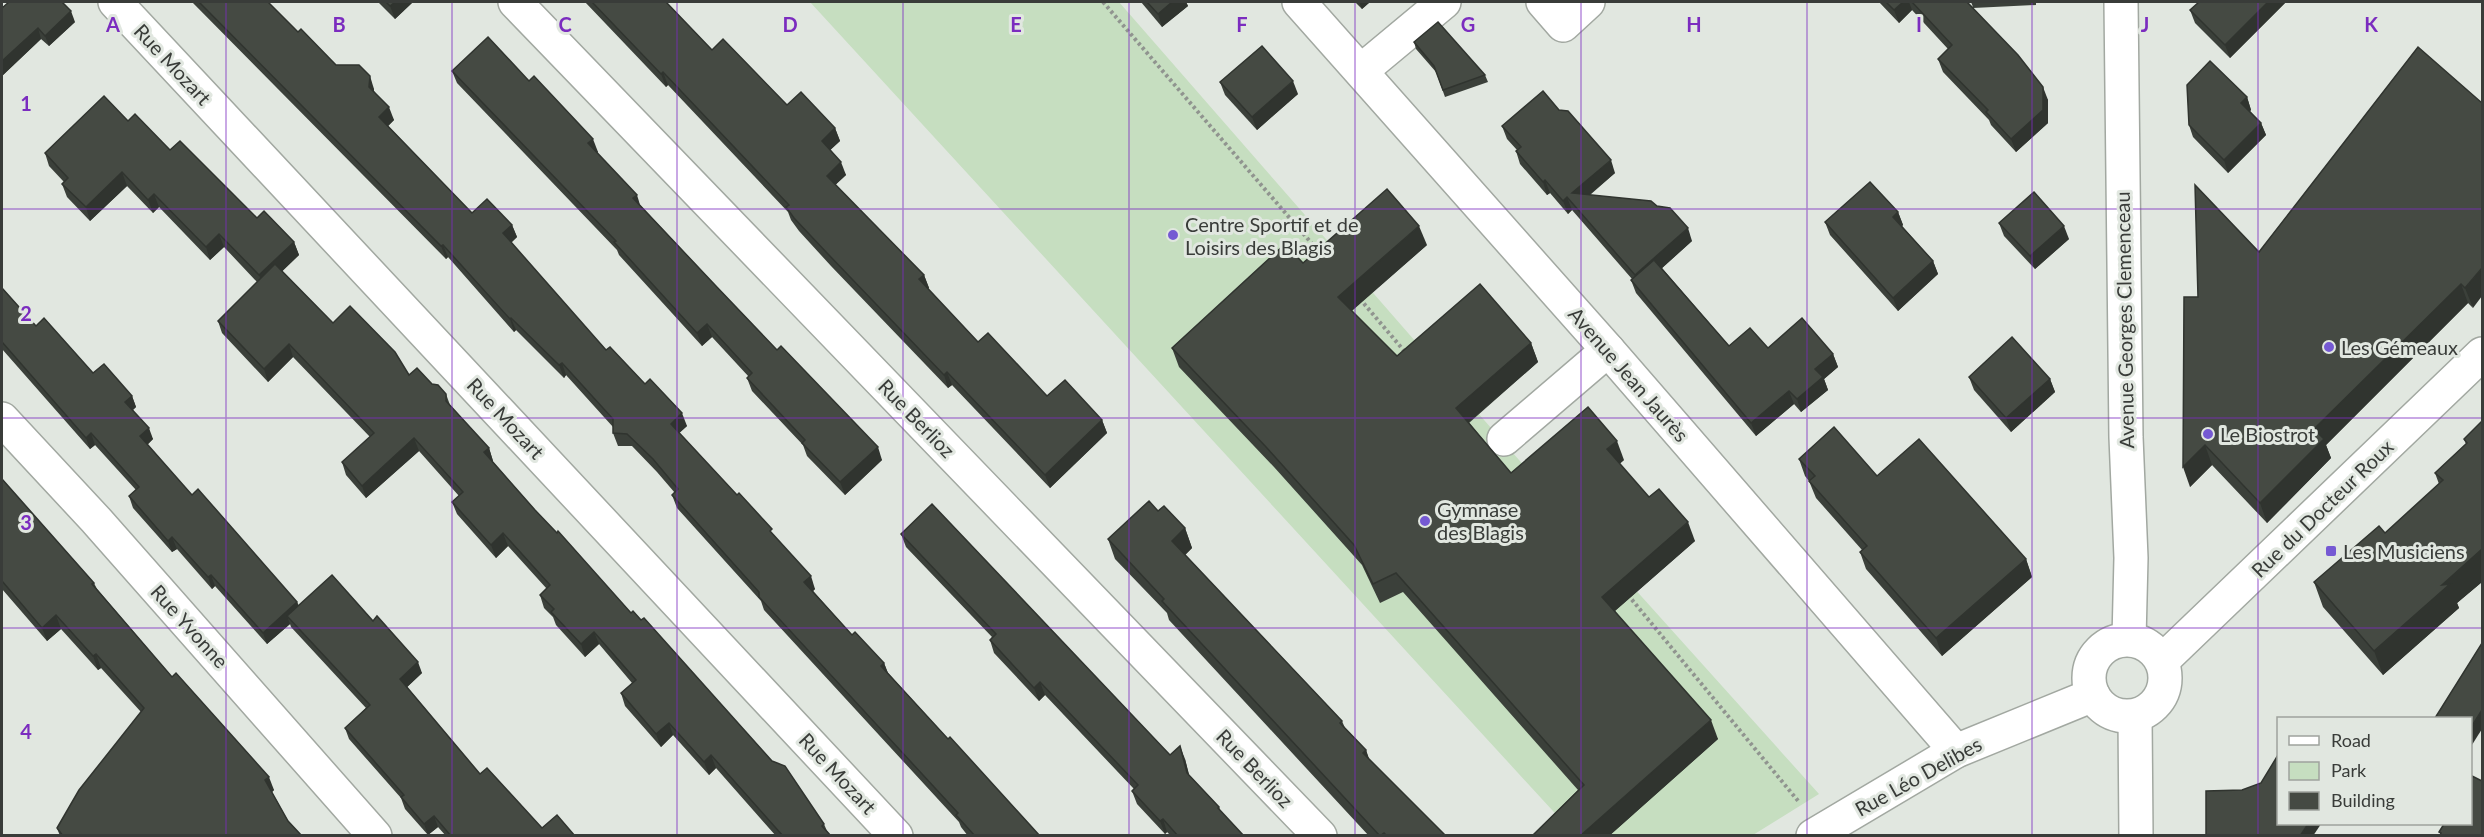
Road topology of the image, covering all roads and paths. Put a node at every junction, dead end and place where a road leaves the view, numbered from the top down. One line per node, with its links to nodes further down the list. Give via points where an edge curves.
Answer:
1 (115, 2): 25 (street, Rue Mozart)
2 (515, 2): 26 (street, Rue Berlioz)
3 (1103, 2): 10 (path)
4 (1299, 2): 9 (street, Avenue Jean Jaurès)
5 (1444, 2): 9 (street)
6 (1543, 2): 7 (street, via 1563,25)
7 (1588, 2)
8 (2121, 2): 18 (street, Avenue Georges Clemenceau, via 2125,425 2131,558)
9 (1360, 71): 12 (street, Avenue Jean Jaurès)
10 (1322, 255)
11 (1353, 291): 14 (path)
12 (1608, 350): 16 (street); 22 (street, Avenue Jean Jaurès)
13 (2482, 354): 19 (street, Rue du Docteur Roux)
14 (1413, 362)
15 (2, 419): 24 (street, Rue Yvonne)
16 (1504, 439)
17 (1620, 586): 23 (path)
18 (2129, 639): 19 (street, via 2148,645); 20 (street, via 2107,645 2092,662)
19 (2162, 661): 21 (street, via 2166,684 2162,695 2146,712)
20 (2093, 695): 21 (street, via 2111,713); 22 (street, Rue Léo Delibes)
21 (2135, 716): 27 (street)
22 (1956, 751): 23 (street, Rue Léo Delibes)
23 (1817, 833)
24 (375, 836)
25 (896, 836)
26 (1320, 836)
27 (2136, 836)

